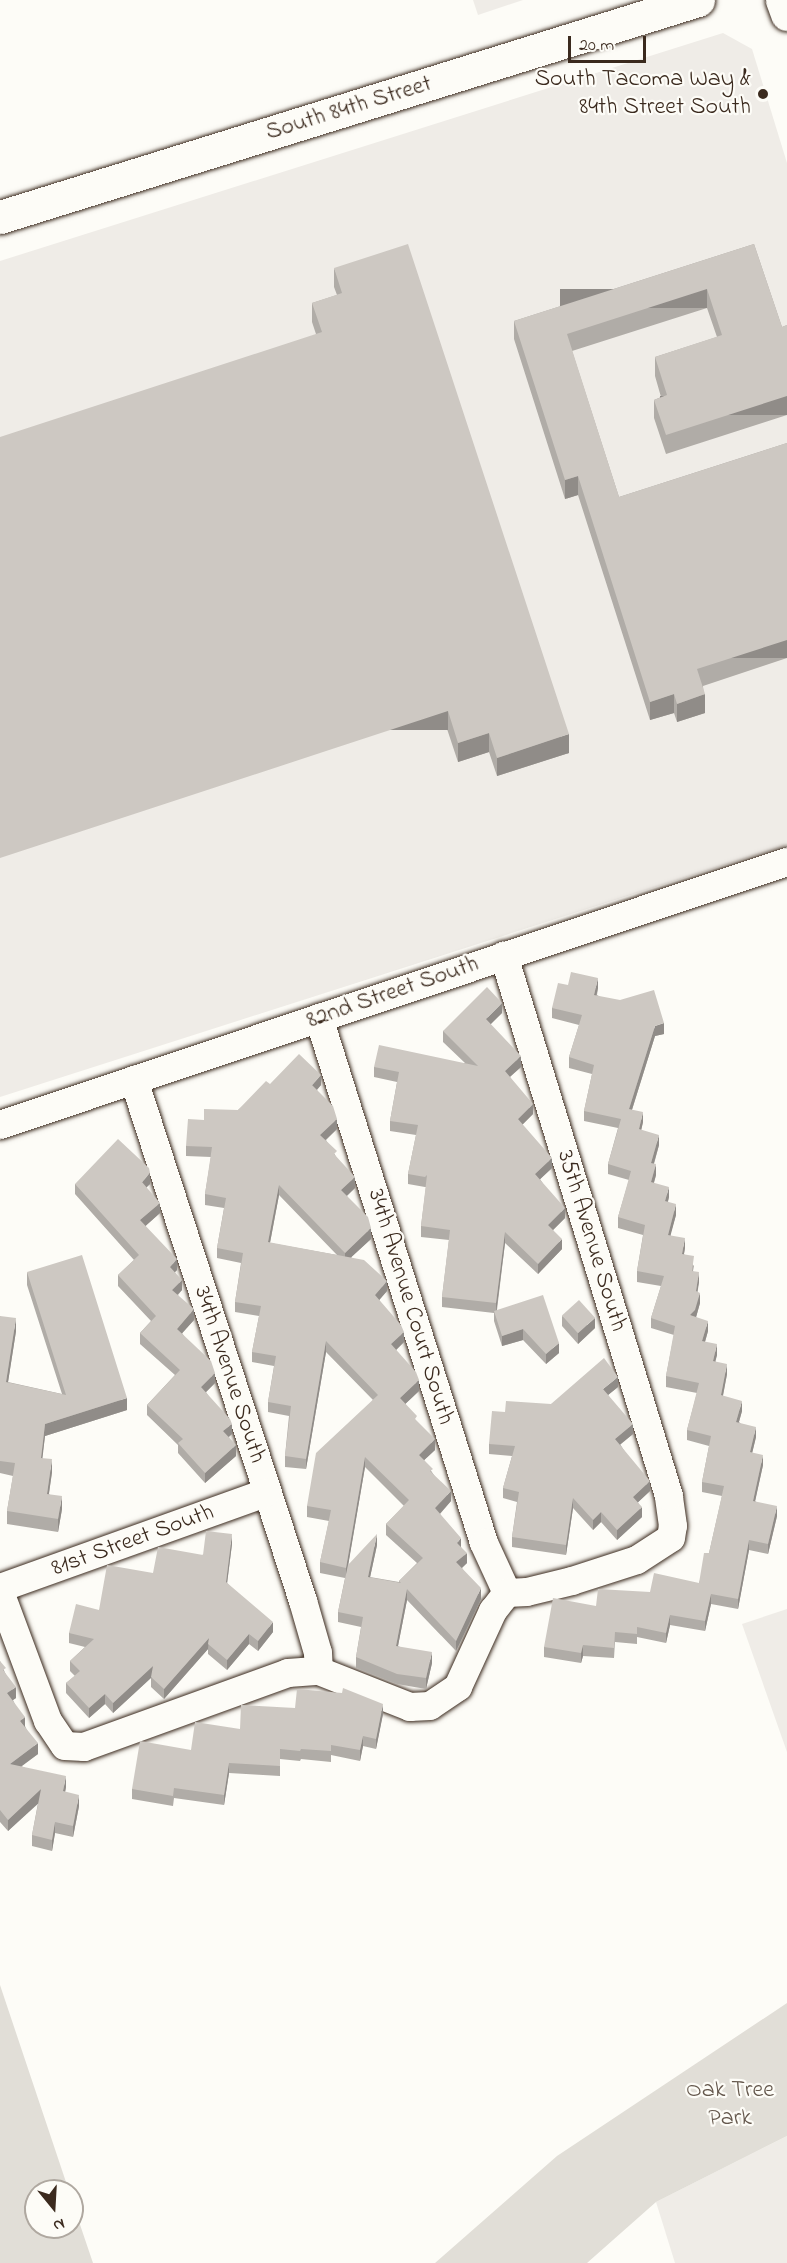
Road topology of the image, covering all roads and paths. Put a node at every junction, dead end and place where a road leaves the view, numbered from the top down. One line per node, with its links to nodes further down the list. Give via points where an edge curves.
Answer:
1 (698, 0): 4 (main road, South 84th Street)
2 (782, 0): 3 (main road)
3 (787, 14)
4 (0, 218)
5 (787, 862): 6 (street, 82nd Street South)
6 (504, 956): 7 (street, 82nd Street South); 12 (street, 35th Avenue South, via 665,1485 673,1526 671,1538 637,1560 572,1581)
7 (319, 1018): 8 (street, 82nd Street South); 12 (street, 34th Avenue Court South, via 484,1543)
8 (134, 1080): 9 (street, 82nd Street South); 10 (street, 34th Avenue South)
9 (0, 1125)
10 (266, 1493): 11 (street, 81st Street South); 13 (street, 34th Avenue South, via 303,1601 318,1653)
11 (0, 1590): 13 (street, via 48,1721 65,1746 84,1747 288,1673)
12 (507, 1593): 13 (street, via 493,1611 458,1687 430,1706 410,1707)
13 (319, 1671)

